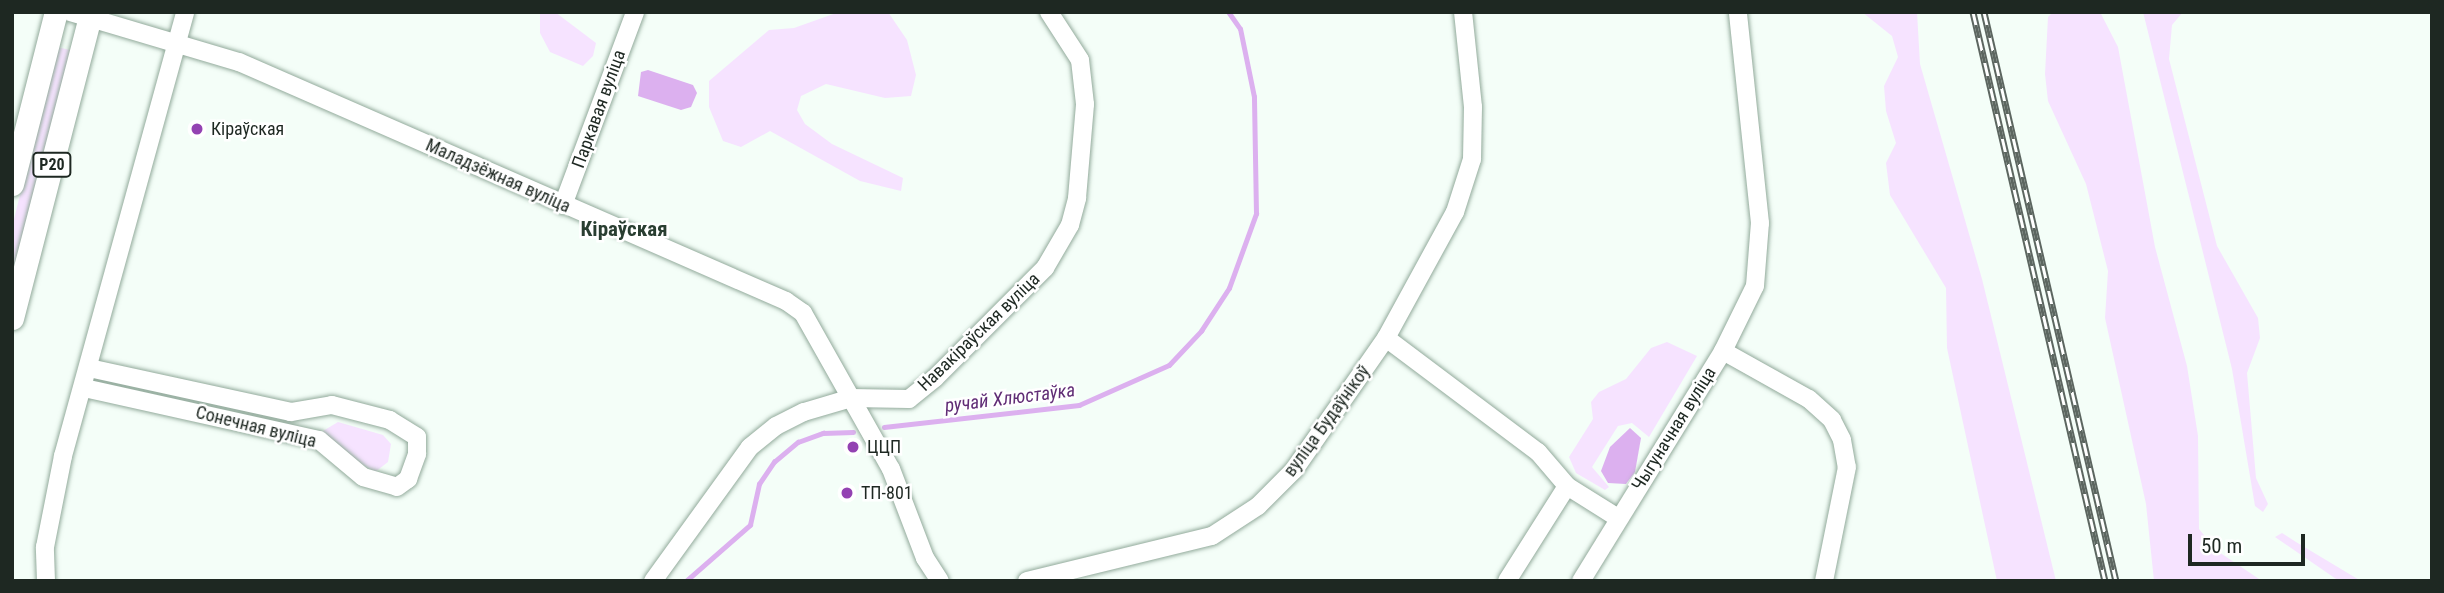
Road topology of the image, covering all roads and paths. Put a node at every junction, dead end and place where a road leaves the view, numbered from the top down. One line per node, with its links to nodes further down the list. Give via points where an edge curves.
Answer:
1 (56, 12): 9 (main road, Р20)
2 (185, 12): 8 (street)
3 (635, 12): 10 (street, Паркавая вуліца)
4 (1049, 12): 16 (street, Навакіраўская вуліца, via 1080,60 1085,104 1082,170 1070,225 1045,268 935,379 909,399)
5 (1463, 12): 12 (street, вуліца Будаўнікоў, via 1474,107 1472,159 1445,236)
6 (1738, 12): 13 (street, via 1760,223 1755,286)
7 (83, 14): 8 (street, Маладзёжная вуліца); 11 (main road, Р20)
8 (176, 41): 10 (street, Маладзёжная вуліца, via 239,62); 14 (street)
9 (12, 184)
10 (564, 205): 16 (street, Маладзёжная вуліца, via 786,301 803,313)
11 (12, 318)
12 (1387, 338): 17 (street, via 1538,452); 22 (street, вуліца Будаўнікоў, via 1294,470 1258,506 1212,536)
13 (1723, 351): 18 (street, Чыгуначная вуліца); 25 (street, Чыгуначная вуліца, via 1809,399 1832,420 1842,440 1847,467)
14 (89, 368): 15 (street); 15 (street, Сонечная вуліца, via 291,412 332,405 390,419 417,437 417,454 408,479 397,487 363,477 319,440)
15 (85, 388): 19 (street, via 60,469 45,547)
16 (851, 398): 20 (street, via 804,412 750,447); 21 (street, via 891,469 925,558)
17 (1567, 486): 18 (street); 23 (street)
18 (1618, 519): 24 (street, Чыгуначная вуліца)
19 (46, 581)
20 (653, 581)
21 (940, 581)
22 (1027, 581)
23 (1507, 581)
24 (1581, 581)
25 (1824, 581)

